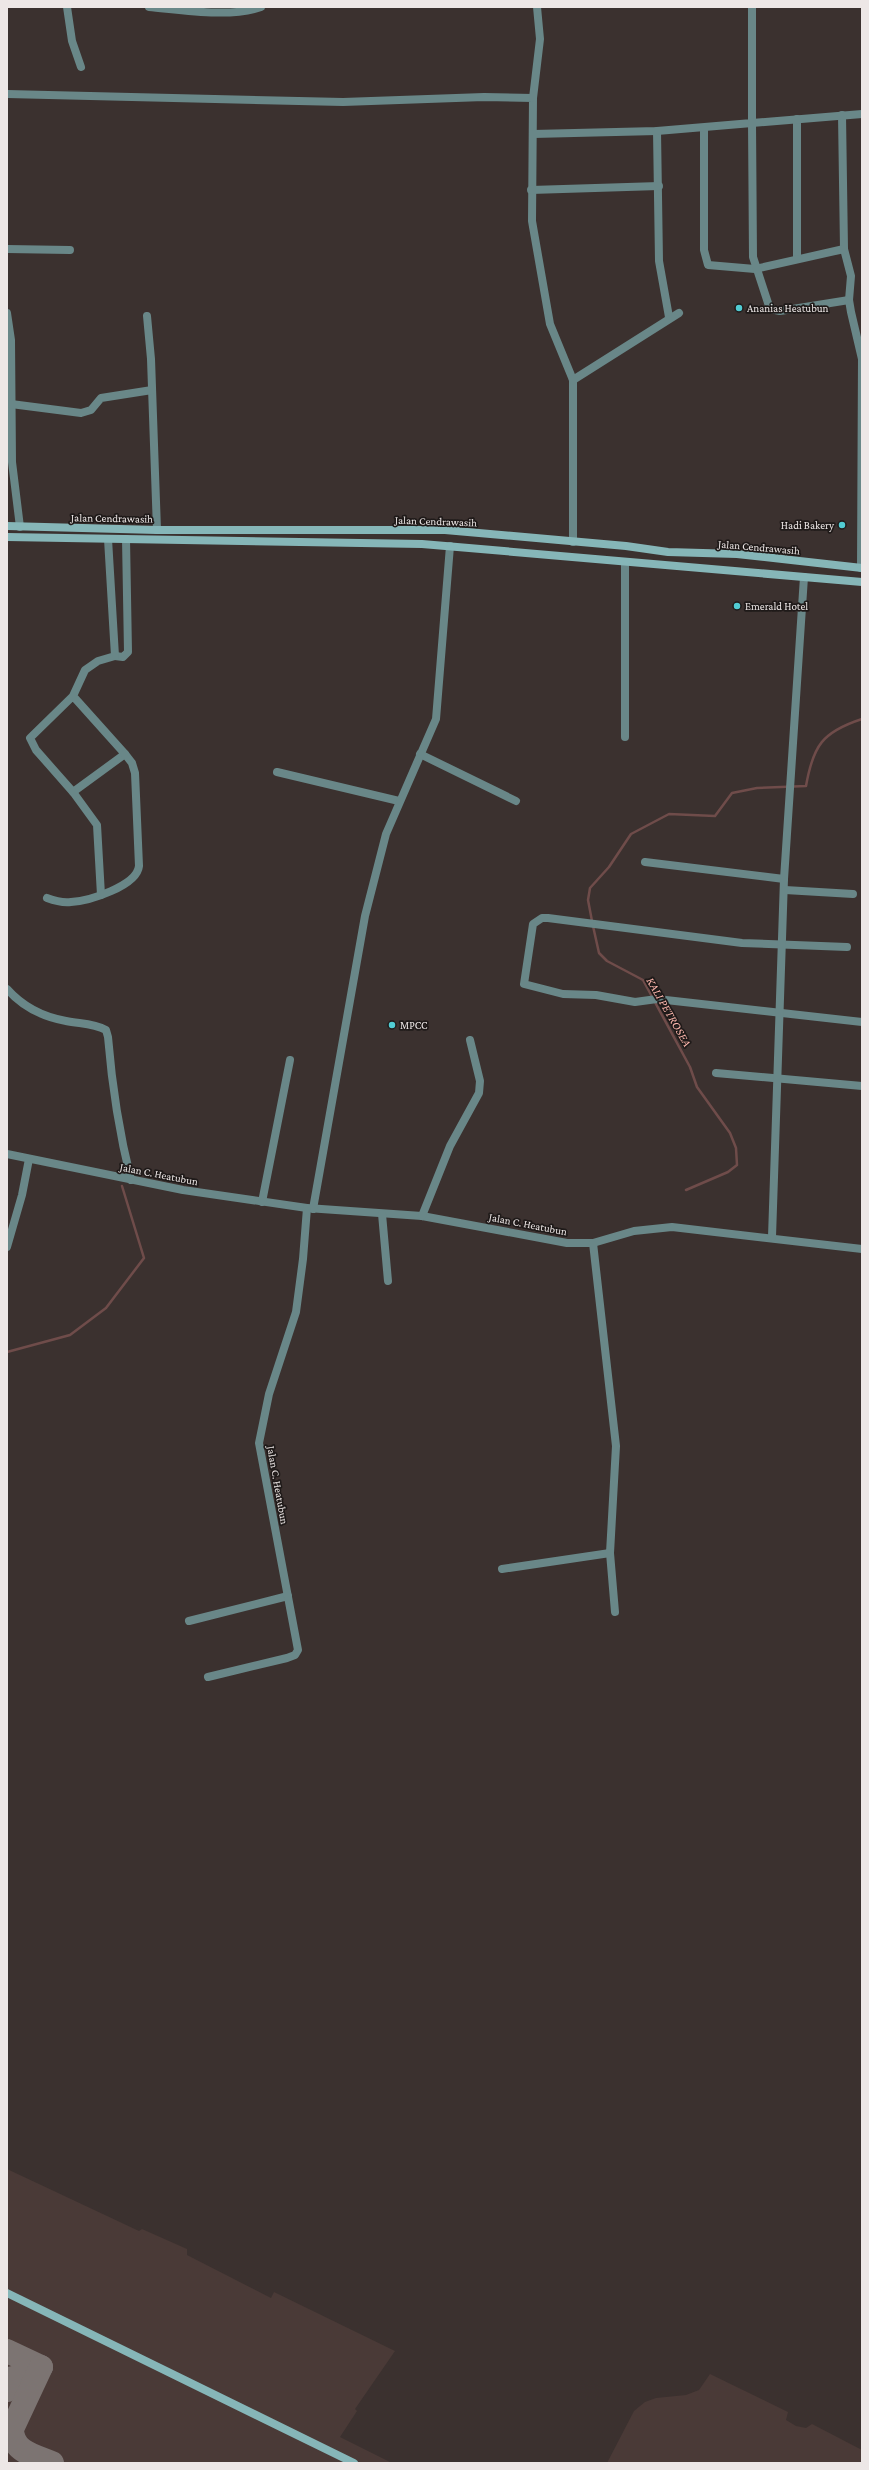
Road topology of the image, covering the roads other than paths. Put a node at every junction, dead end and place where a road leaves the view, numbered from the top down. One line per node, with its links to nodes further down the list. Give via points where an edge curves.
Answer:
1 (67, 7): 6 (street, via 72,41)
2 (149, 7): 3 (street, via 202,12 239,12)
3 (261, 7)
4 (537, 7): 8 (street, via 540,39)
5 (752, 7): 12 (street)
6 (81, 67)
7 (7, 94): 8 (street, via 343,102 484,97)
8 (533, 98): 15 (street)
9 (862, 114): 10 (street)
10 (842, 115): 11 (street); 19 (street)
11 (797, 119): 12 (street); 21 (street)
12 (752, 123): 13 (street); 22 (street, via 752,248)
13 (704, 128): 14 (street); 22 (street, via 706,263 715,267)
14 (657, 131): 15 (street); 16 (street)
15 (533, 134): 17 (street)
16 (659, 186): 17 (street); 27 (street, via 659,261)
17 (531, 190): 28 (street, via 532,221 547,314)
18 (7, 249): 20 (street)
19 (844, 249): 21 (street); 23 (street, via 851,276)
20 (70, 250)
21 (797, 259): 22 (street)
22 (755, 268): 23 (street, via 772,311)
23 (849, 300): 40 (street, via 862,359)
24 (679, 312): 27 (street)
25 (7, 313): 30 (street, via 11,340)
26 (147, 316): 29 (street)
27 (669, 317): 28 (street)
28 (573, 380): 37 (street)
29 (152, 390): 30 (street, via 101,398 91,410 81,414); 33 (street)
30 (11, 404): 32 (street, via 12,462)
31 (7, 526): 32 (main road, Jalan Cendrawasih)
32 (20, 526): 33 (main road, Jalan Cendrawasih)
33 (157, 530): 37 (main road, Jalan Cendrawasih, via 445,530)
34 (7, 537): 35 (main road, Jalan Cendrawasih)
35 (108, 539): 36 (main road, Jalan Cendrawasih); 43 (street)
36 (126, 539): 38 (main road, Jalan Cendrawasih); 43 (street, via 128,652 123,658)
37 (573, 542): 40 (main road, Jalan Cendrawasih, via 668,552 737,554)
38 (450, 546): 39 (main road, Jalan Cendrawasih); 47 (street, via 437,714)
39 (625, 562): 41 (main road, Jalan Cendrawasih); 45 (street)
40 (861, 568)
41 (804, 577): 42 (main road, Jalan Cendrawasih); 53 (street)
42 (862, 582)
43 (114, 656): 44 (street, via 98,661 85,670)
44 (73, 696): 46 (street); 49 (street, via 38,728 30,740)
45 (624, 737)
46 (124, 754): 49 (street); 56 (street, via 132,763 135,773 139,871 129,881)
47 (420, 754): 50 (street); 51 (street)
48 (277, 772): 50 (street)
49 (73, 792): 56 (street, via 97,825)
50 (399, 801): 72 (street, via 386,834 365,916)
51 (516, 801)
52 (645, 862): 53 (street)
53 (784, 879): 54 (street)
54 (785, 890): 55 (street); 58 (street)
55 (853, 894)
56 (101, 895): 57 (street, via 72,902)
57 (47, 898)
58 (782, 946): 59 (street); 61 (street); 61 (street, via 542,918 533,924 524,974 524,984 557,994 592,995 635,1002 657,999)
59 (847, 948)
60 (7, 989): 70 (street, via 28,1009 65,1021 94,1024 106,1030 120,1135)
61 (780, 1013): 62 (street); 66 (street)
62 (862, 1022)
63 (470, 1040): 74 (street, via 480,1080 479,1093 450,1146)
64 (290, 1060): 71 (street)
65 (716, 1073): 66 (street)
66 (776, 1078): 67 (street); 75 (street)
67 (862, 1086)
68 (7, 1154): 69 (street, Jalan C. Heatubun)
69 (29, 1159): 70 (street, Jalan C. Heatubun); 77 (street)
70 (131, 1180): 71 (street, Jalan C. Heatubun)
71 (262, 1202): 72 (street, Jalan C. Heatubun)
72 (310, 1208): 73 (street, Jalan C. Heatubun); 82 (street, Jalan C. Heatubun, via 296,1312 269,1394 259,1436)
73 (382, 1214): 74 (street, Jalan C. Heatubun); 79 (street)
74 (422, 1216): 76 (street, Jalan C. Heatubun, via 538,1239)
75 (772, 1237): 76 (street, Jalan C. Heatubun, via 672,1227 639,1230); 78 (street, Jalan C. Heatubun)
76 (593, 1243): 80 (street, via 615,1438)
77 (7, 1247)
78 (862, 1249)
79 (388, 1281)
80 (610, 1553): 81 (street); 83 (street)
81 (502, 1569)
82 (288, 1596): 84 (street); 85 (street, Jalan C. Heatubun, via 298,1650 295,1654)
83 (615, 1612)
84 (189, 1620)
85 (208, 1677)
86 (7, 2293): 87 (main road)
87 (354, 2463)

